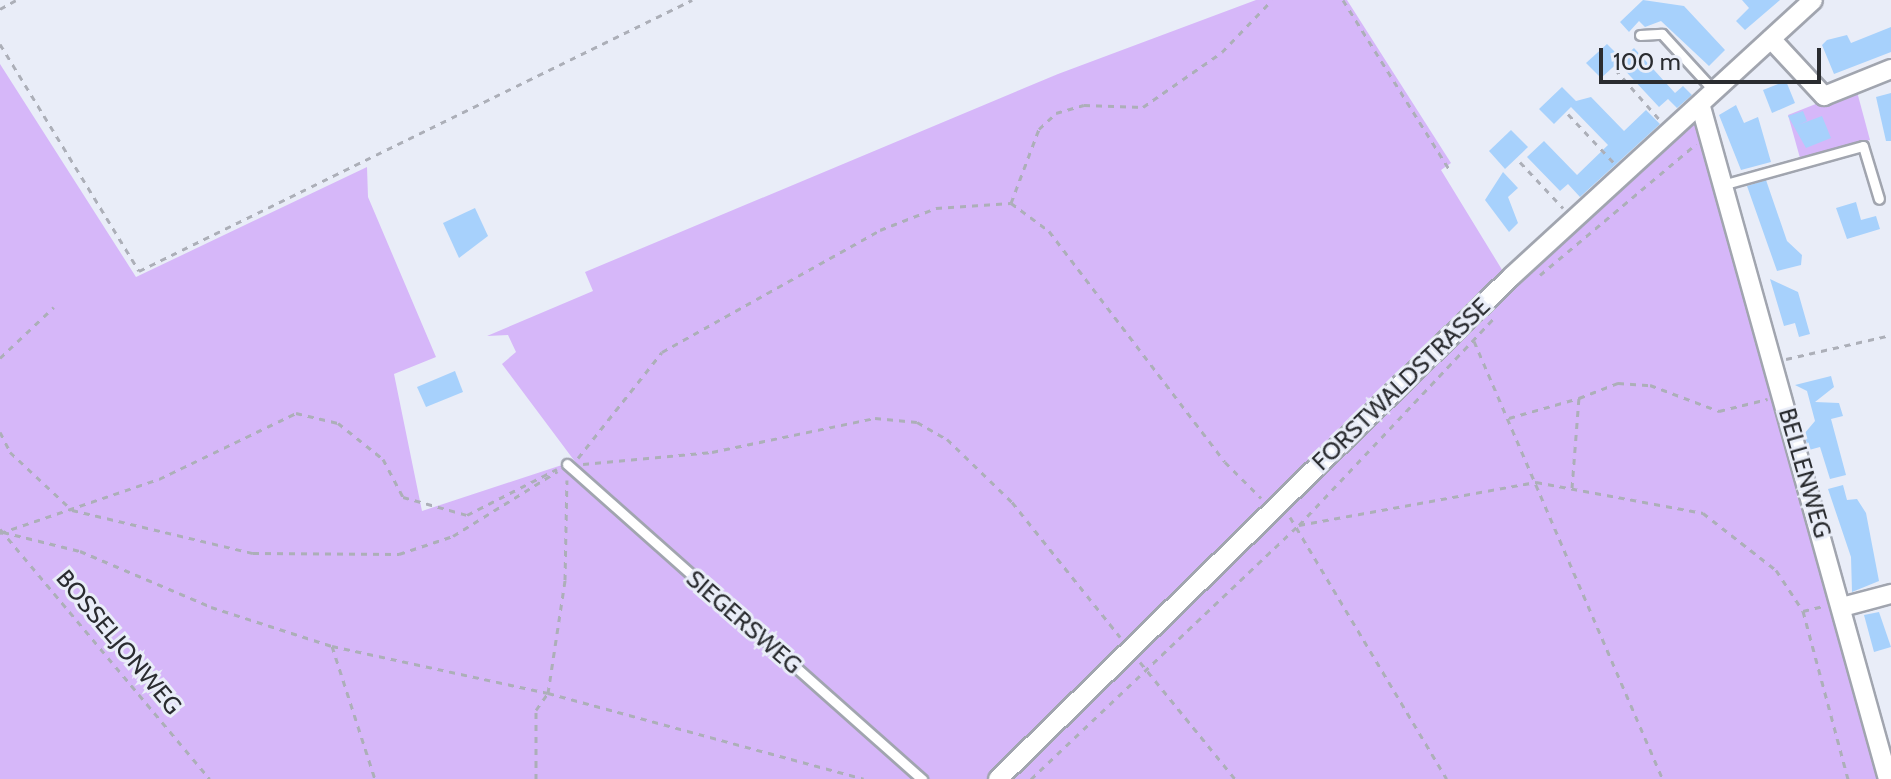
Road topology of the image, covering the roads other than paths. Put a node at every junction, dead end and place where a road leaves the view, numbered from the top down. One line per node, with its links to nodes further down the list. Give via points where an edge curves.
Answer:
1 (1813, 0): 3 (street, FORSTWALDSTRASSE)
2 (1640, 35): 5 (lane, via 1662,34)
3 (1771, 39): 4 (street, via 1824,96); 5 (street, FORSTWALDSTRASSE)
4 (1891, 69)
5 (1716, 93): 6 (street, FORSTWALDSTRASSE)
6 (1701, 107): 7 (street, BELLENWEG); 14 (street, FORSTWALDSTRASSE, via 1574,220)
7 (1722, 185): 8 (lane, via 1863,146); 11 (street, BELLENWEG)
8 (1879, 199)
9 (567, 464): 13 (lane, SIEGERSWEG)
10 (1891, 594): 11 (street)
11 (1842, 607): 12 (street, BELLENWEG)
12 (1887, 766)
13 (922, 779)
14 (998, 779)

